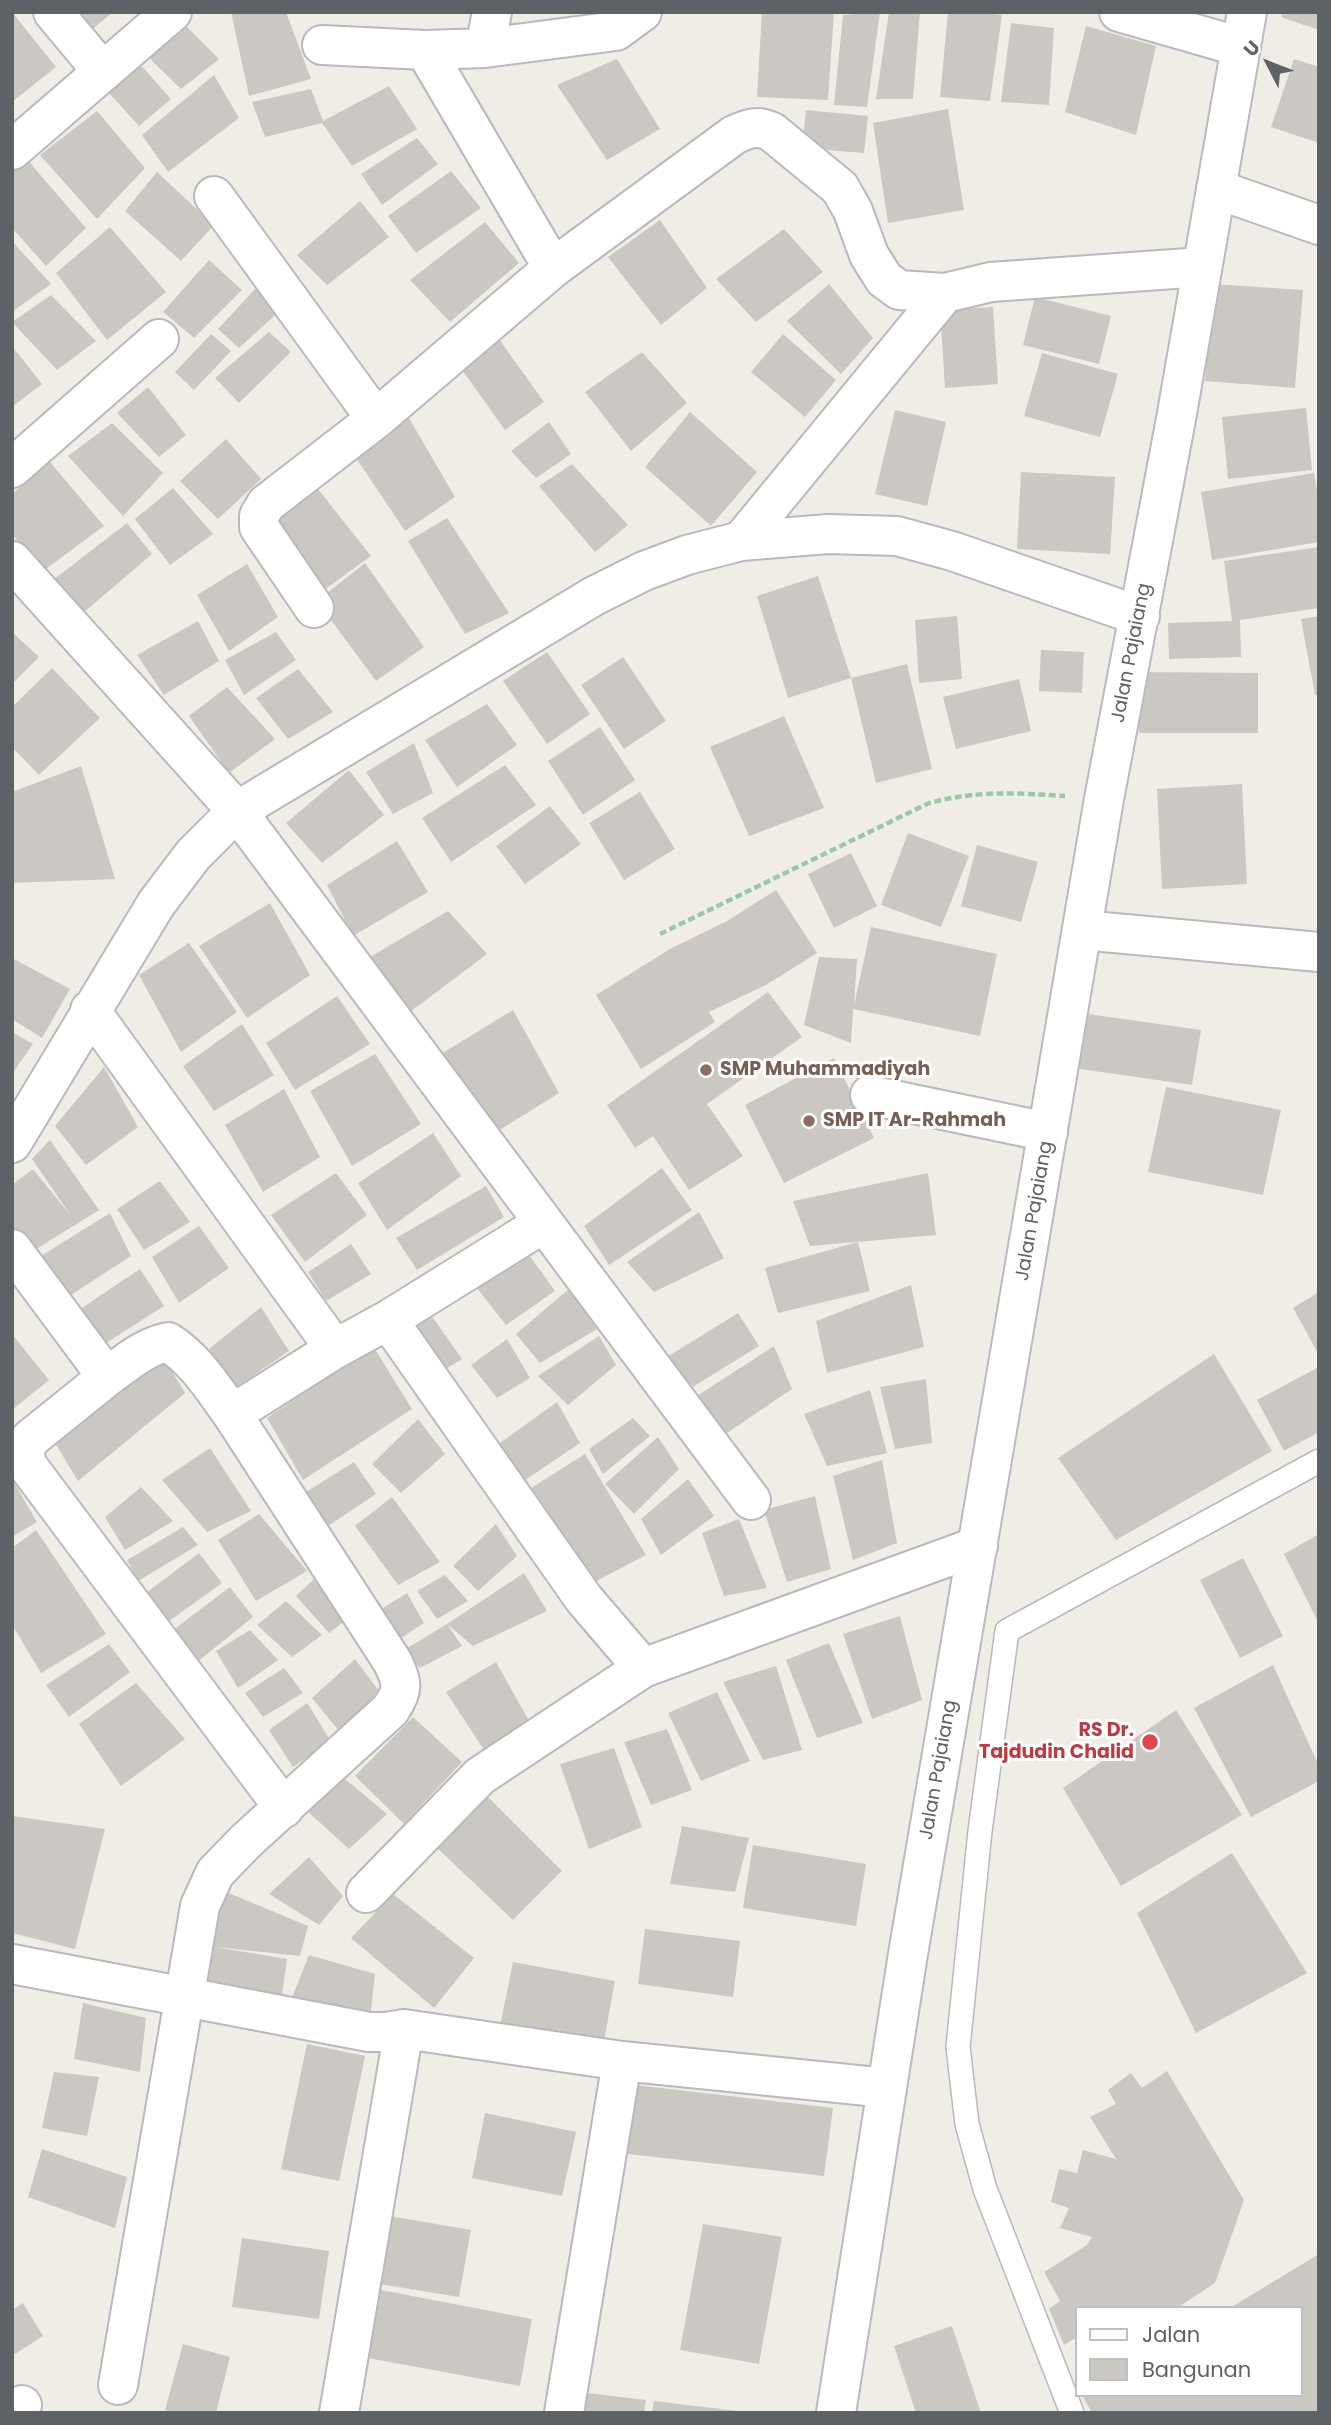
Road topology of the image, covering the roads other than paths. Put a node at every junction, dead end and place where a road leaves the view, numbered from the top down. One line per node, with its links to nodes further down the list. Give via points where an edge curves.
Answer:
1 (53, 12): 9 (street)
2 (172, 12): 9 (street)
3 (1119, 12): 6 (street)
4 (626, 19): 5 (street)
5 (489, 30): 8 (street)
6 (1244, 30): 11 (street, Jalan Pajaiang)
7 (322, 45): 8 (street)
8 (425, 50): 15 (street)
9 (103, 72): 10 (street)
10 (12, 150)
11 (1216, 189): 13 (street); 14 (street, Jalan Pajaiang)
12 (214, 196): 18 (street)
13 (1319, 225)
14 (1202, 267): 16 (street, via 991,282); 23 (street, Jalan Pajaiang)
15 (553, 268): 16 (street, via 734,135 762,127 840,188 884,279 899,290); 18 (street)
16 (945, 293): 20 (street)
17 (159, 339): 19 (street)
18 (376, 419): 22 (street, via 290,484 259,516 259,527)
19 (12, 468)
20 (741, 541): 23 (street, via 828,534 897,536); 24 (street, via 644,571 594,596)
21 (12, 561): 24 (street)
22 (314, 608)
23 (1140, 616): 25 (street, Jalan Pajaiang)
24 (237, 811): 27 (street, via 193,855 156,904); 31 (street)
25 (1082, 930): 26 (street); 29 (street, Jalan Pajaiang)
26 (1319, 952)
27 (90, 1010): 30 (street); 34 (street)
28 (870, 1095): 29 (street)
29 (1048, 1132): 39 (street, Jalan Pajaiang)
30 (12, 1143)
31 (544, 1223): 33 (street); 38 (street)
32 (12, 1249): 35 (street)
33 (388, 1320): 34 (street); 40 (street, via 584,1599)
34 (334, 1349): 36 (street)
35 (107, 1377): 36 (street, via 134,1357 168,1342 196,1365); 41 (street, via 30,1439 24,1451 27,1465)
36 (232, 1414): 41 (street, via 400,1678 401,1690 390,1710)
37 (1319, 1461): 52 (lane, via 1007,1631 958,2047 967,2124 985,2189)
38 (751, 1500)
39 (978, 1546): 40 (street); 47 (street, Jalan Pajaiang)
40 (643, 1668): 42 (street, via 480,1776)
41 (284, 1808): 44 (street, via 215,1873 200,1906)
42 (366, 1893)
43 (12, 1964): 44 (street)
44 (185, 1998): 45 (street, via 369,2032); 48 (street)
45 (404, 2029): 46 (street); 49 (street)
46 (622, 2061): 47 (street); 50 (street)
47 (887, 2088): 51 (street, Jalan Pajaiang)
48 (118, 2385)
49 (339, 2413)
50 (564, 2413)
51 (836, 2413)
52 (1072, 2413)

